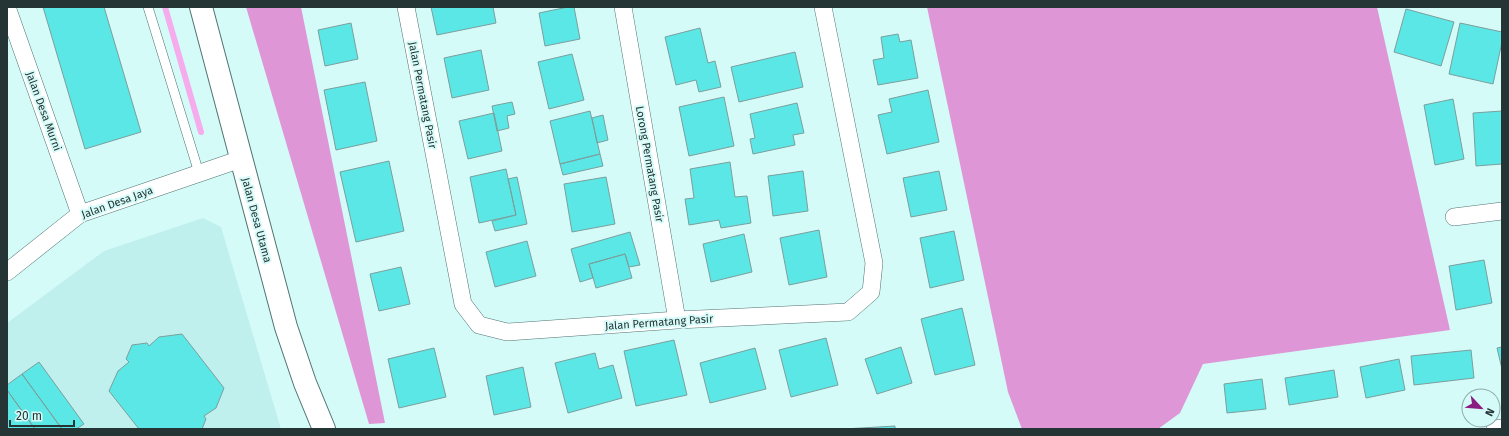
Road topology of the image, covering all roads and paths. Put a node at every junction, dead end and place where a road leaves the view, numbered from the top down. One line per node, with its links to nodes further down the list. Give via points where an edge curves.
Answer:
1 (7, 7): 10 (street, Jalan Desa Murni)
2 (148, 7): 8 (lane)
3 (201, 7): 7 (street, Jalan Desa Utama)
4 (406, 7): 13 (street, Jalan Permatang Pasir, via 463,304 479,325 507,332)
5 (623, 7): 13 (street, Lorong Permatang Pasir)
6 (823, 7): 13 (street, Jalan Permatang Pasir, via 874,263 871,292 848,312)
7 (241, 159): 8 (street, Jalan Desa Jaya); 15 (street, Jalan Desa Utama, via 286,328)
8 (199, 173): 10 (street, Jalan Desa Jaya)
9 (1502, 211): 11 (street)
10 (80, 214): 12 (street, Jalan Desa Jaya)
11 (1454, 217)
12 (7, 272)
13 (677, 320)
14 (1502, 428): 16 (street)
15 (324, 429)
16 (1495, 429)

